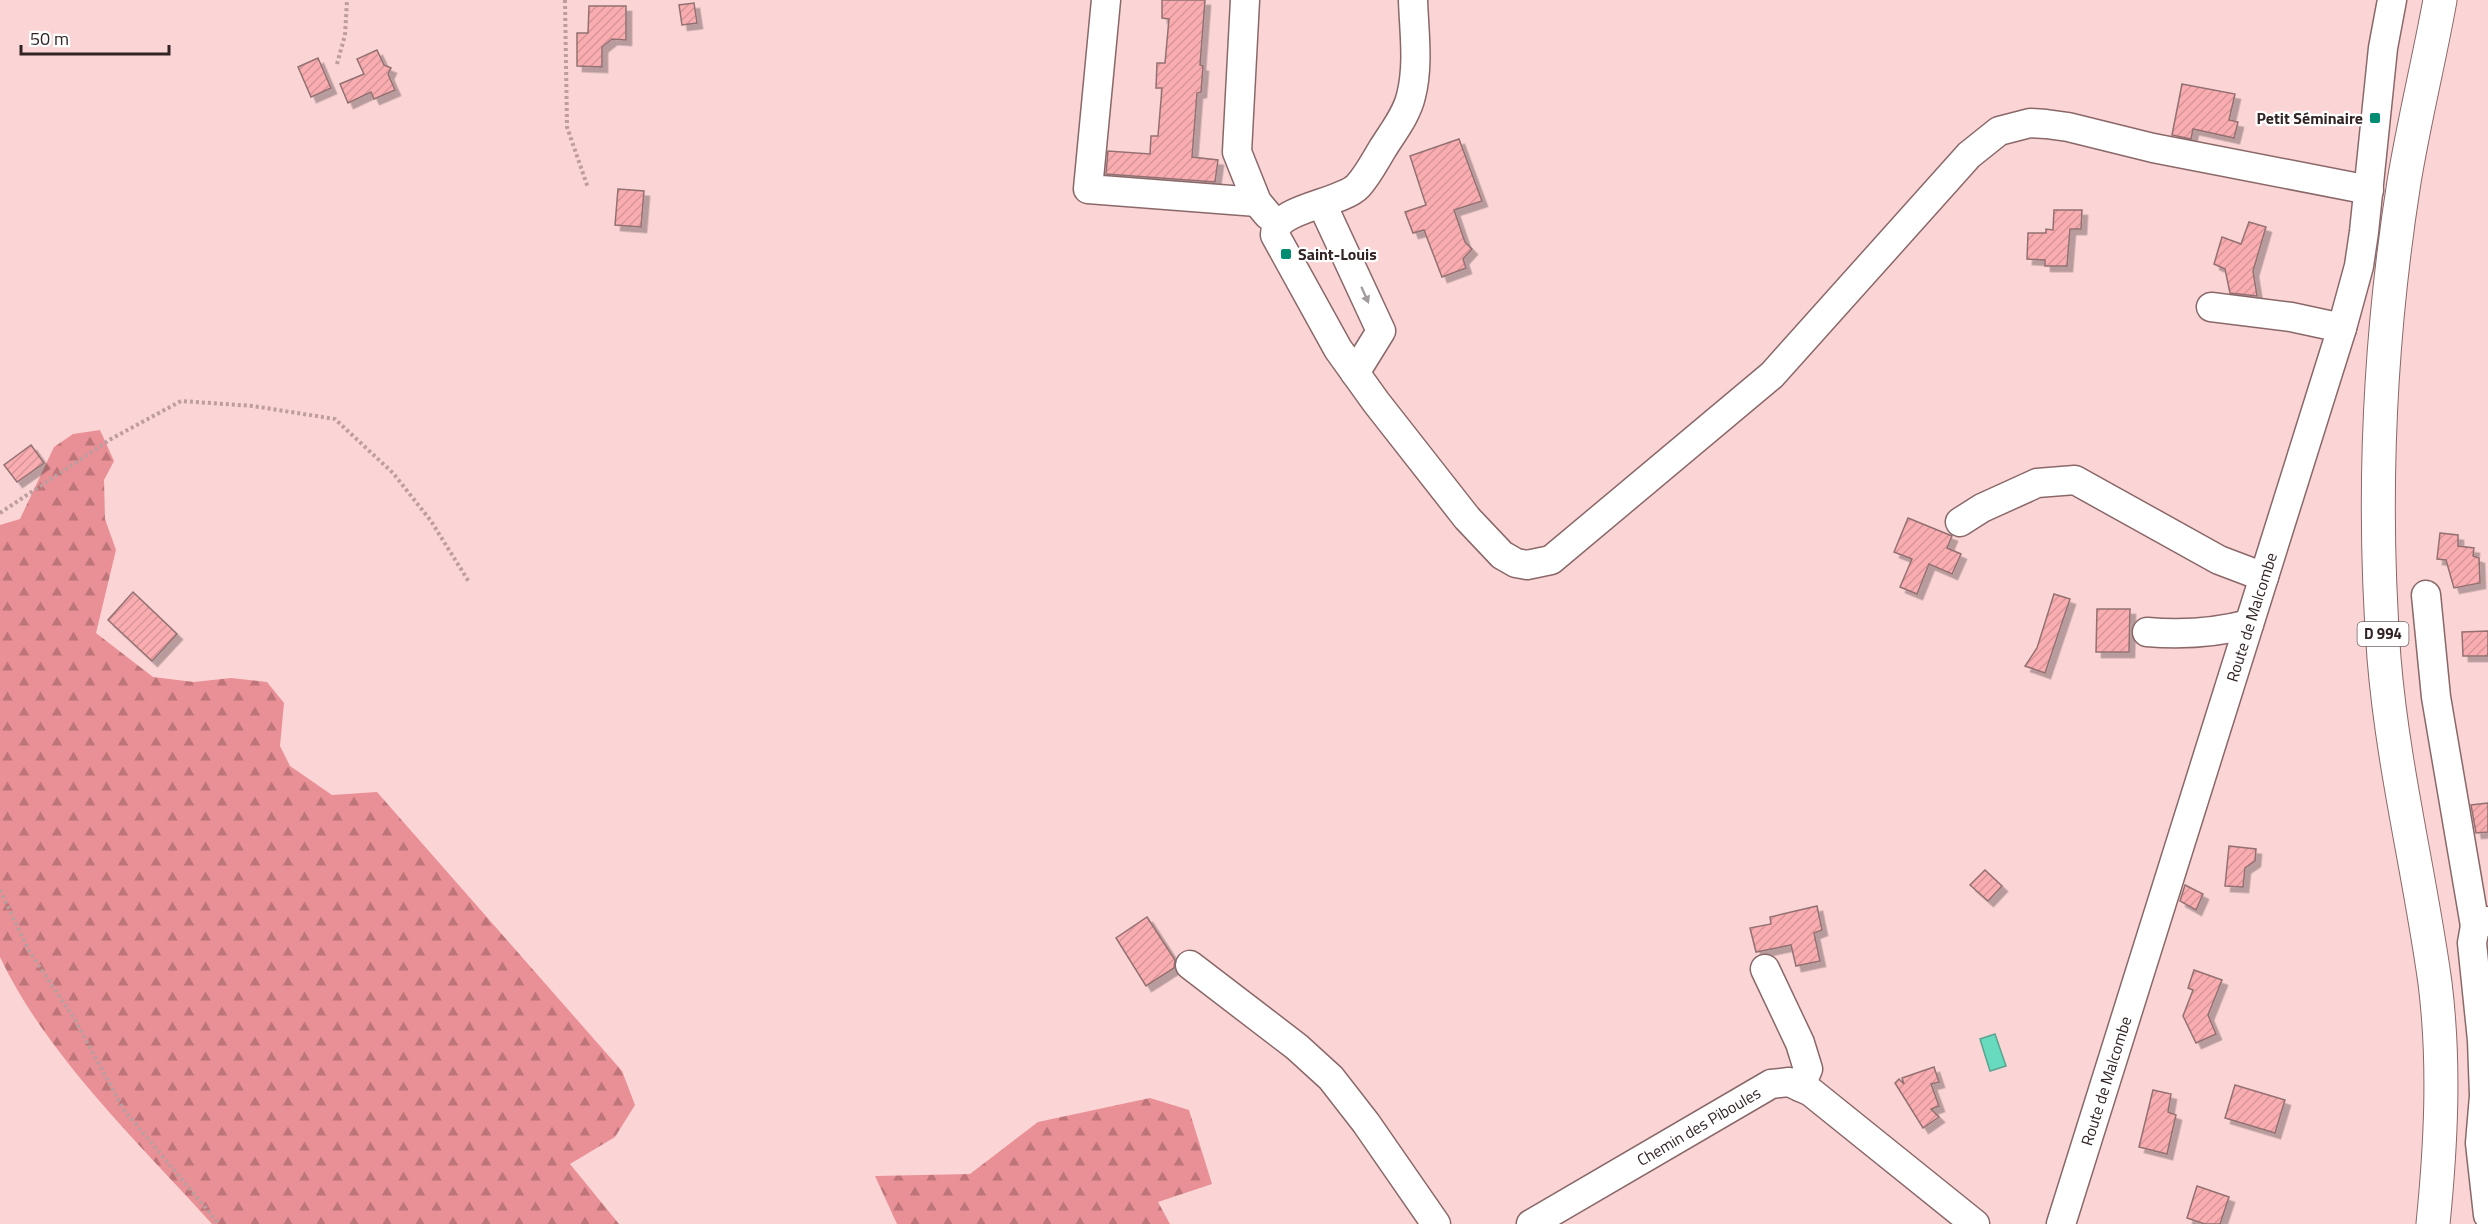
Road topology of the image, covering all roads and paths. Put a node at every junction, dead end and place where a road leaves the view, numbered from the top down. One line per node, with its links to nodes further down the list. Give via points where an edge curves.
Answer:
1 (347, 0): 10 (path, via 345,35)
2 (565, 0): 11 (path, via 567,127)
3 (1106, 0): 13 (street, via 1088,189)
4 (1245, 0): 13 (street, via 1237,152)
5 (1413, 0): 14 (street, via 1416,69 1411,97 1398,126 1356,188)
6 (2392, 0): 12 (street, Route de Malcombe, via 2383,48)
7 (2440, 0): 9 (main road, D 994)
8 (2446, 0): 9 (main road, D 994)
9 (2432, 45): 37 (main road, D 994, via 2410,149 2394,255 2377,459 2385,662 2400,783 2435,986 2441,1066)
10 (337, 64)
11 (588, 188)
12 (2369, 190): 17 (street, Route de Malcombe, via 2359,266); 18 (street, via 2153,148 2068,127 2030,123 1999,131 1970,155 1772,375 1551,560 1540,564 1516,563 1502,555 1467,518)
13 (1257, 202): 15 (street)
14 (1322, 204): 15 (street); 18 (street, one-way to 18, via 1381,331)
15 (1277, 224): 18 (street, via 1275,235)
16 (2211, 307): 17 (street)
17 (2342, 328): 21 (street, Route de Malcombe)
18 (1355, 373)
19 (0, 513): 22 (path, via 111,439 181,401 253,406 335,419 393,473 431,521)
20 (1960, 522): 21 (street, via 2037,483 2076,480 2219,560)
21 (2264, 577): 24 (street, Route de Malcombe)
22 (469, 582)
23 (2426, 595): 27 (street, via 2439,717)
24 (2249, 624): 25 (street, via 2220,632); 36 (street, Route de Malcombe)
25 (2147, 632)
26 (0, 890): 32 (path, via 29,951 74,1018 124,1110)
27 (2482, 924): 31 (street, via 2472,943 2482,1040 2484,1096 2480,1143)
28 (1190, 965): 33 (street, via 1331,1078)
29 (1765, 969): 30 (street, via 1808,1069)
30 (1800, 1087): 34 (street, Chemin des Piboules, via 1789,1082 1771,1084); 35 (street, Chemin des Piboules)
31 (2488, 1217): 38 (street)
32 (219, 1224)
33 (1436, 1224)
34 (1531, 1224)
35 (1975, 1224)
36 (2061, 1224)
37 (2433, 1224)
38 (2488, 1224)

